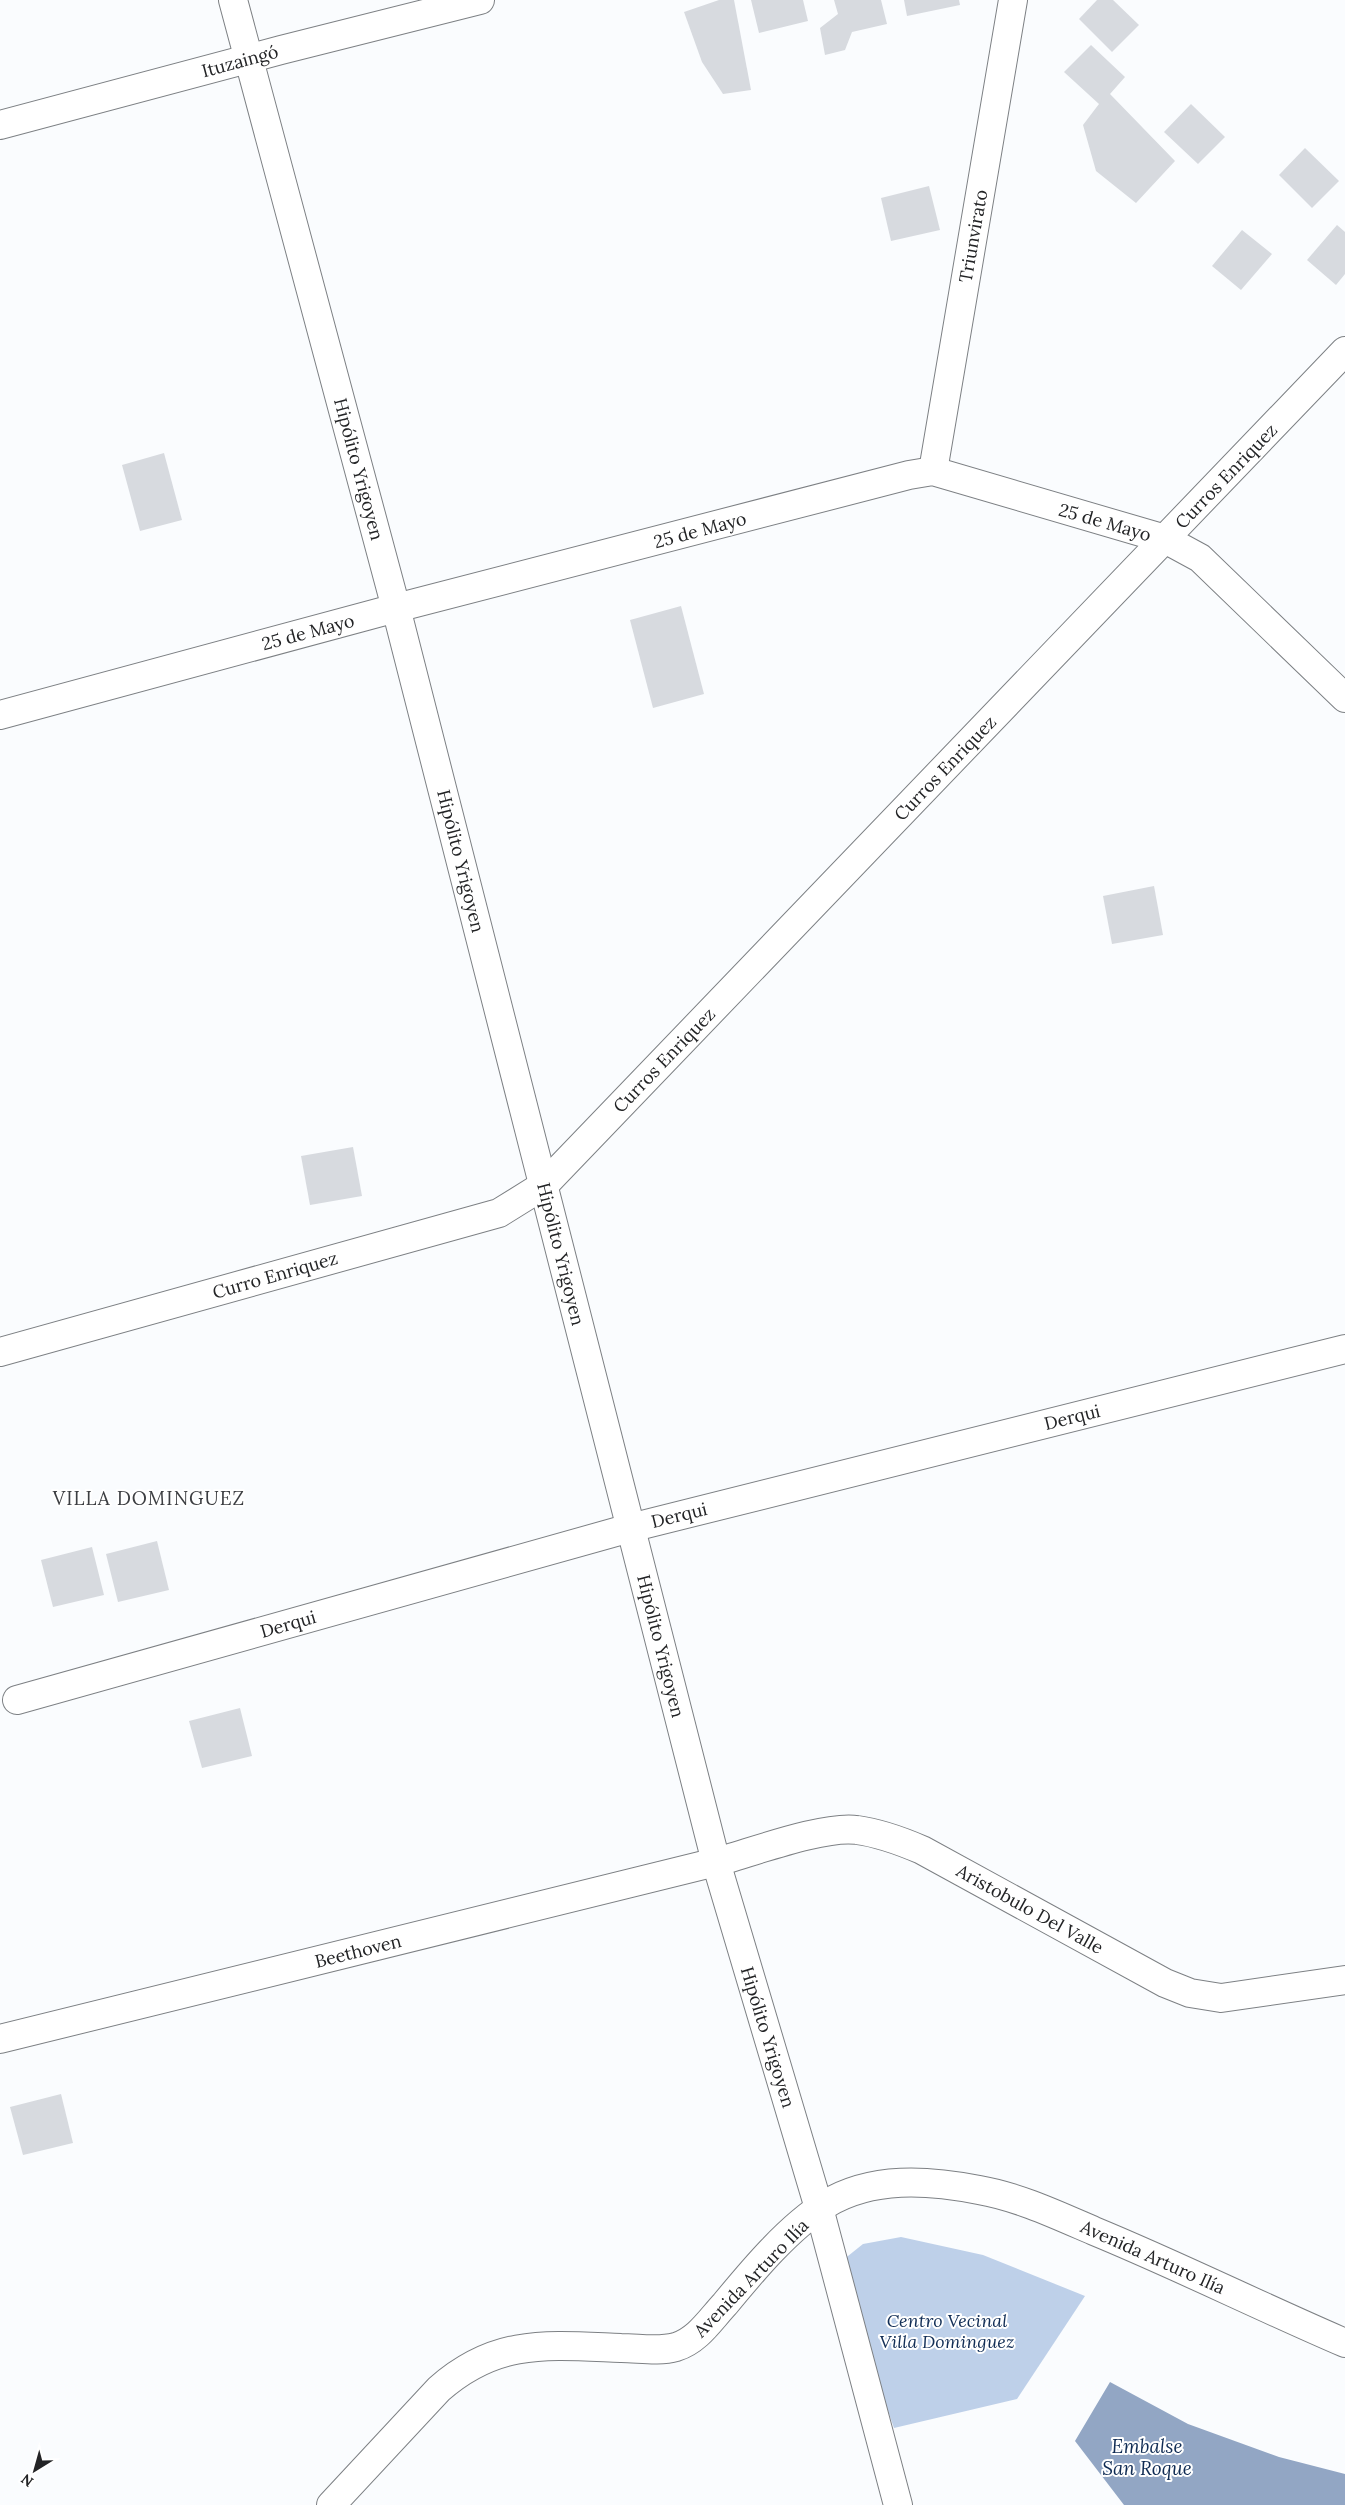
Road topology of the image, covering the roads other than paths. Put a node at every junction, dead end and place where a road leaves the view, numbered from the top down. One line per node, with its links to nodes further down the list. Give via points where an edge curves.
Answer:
1 (232, 0): 4 (street, Hipólito Yrigoyen)
2 (480, 0): 4 (street, Ituzaingó)
3 (1013, 0): 7 (street, Triunvirato)
4 (248, 60): 5 (street, Ituzaingó); 9 (street, Hipólito Yrigoyen)
5 (0, 125)
6 (1345, 351): 8 (street, Curros Enriquez)
7 (933, 472): 8 (street, 25 de Mayo); 9 (street, 25 de Mayo, via 909,475)
8 (1166, 540): 10 (street, 25 de Mayo, via 1200,558); 12 (street, Curros Enriquez)
9 (396, 608): 11 (street, 25 de Mayo); 12 (street, Hipólito Yrigoyen)
10 (1345, 698)
11 (0, 715)
12 (544, 1185): 14 (street, Curro Enriquez, via 499,1213); 15 (street, Hipólito Yrigoyen)
13 (1345, 1349): 15 (street, Derqui)
14 (0, 1352)
15 (630, 1528): 16 (street, Derqui); 17 (street, Hipólito Yrigoyen)
16 (17, 1700)
17 (716, 1862): 18 (street, Aristobulo Del Valle, via 832,1830 856,1829 890,1837 922,1850 1165,1984 1190,1993 1221,1998); 19 (street, Beethoven); 20 (street, Hipólito Yrigoyen)
18 (1345, 1980)
19 (0, 2039)
20 (819, 2208): 21 (street, Avenida Arturo Ilía, via 858,2189 898,2182 982,2190 1038,2207 1151,2254); 22 (street, Avenida Arturo Ilía, via 756,2269 708,2325 692,2340 677,2347 659,2350 554,2345 526,2347 480,2360 458,2372); 23 (street, Hipólito Yrigoyen)
21 (1345, 2343)
22 (331, 2505)
23 (898, 2505)

